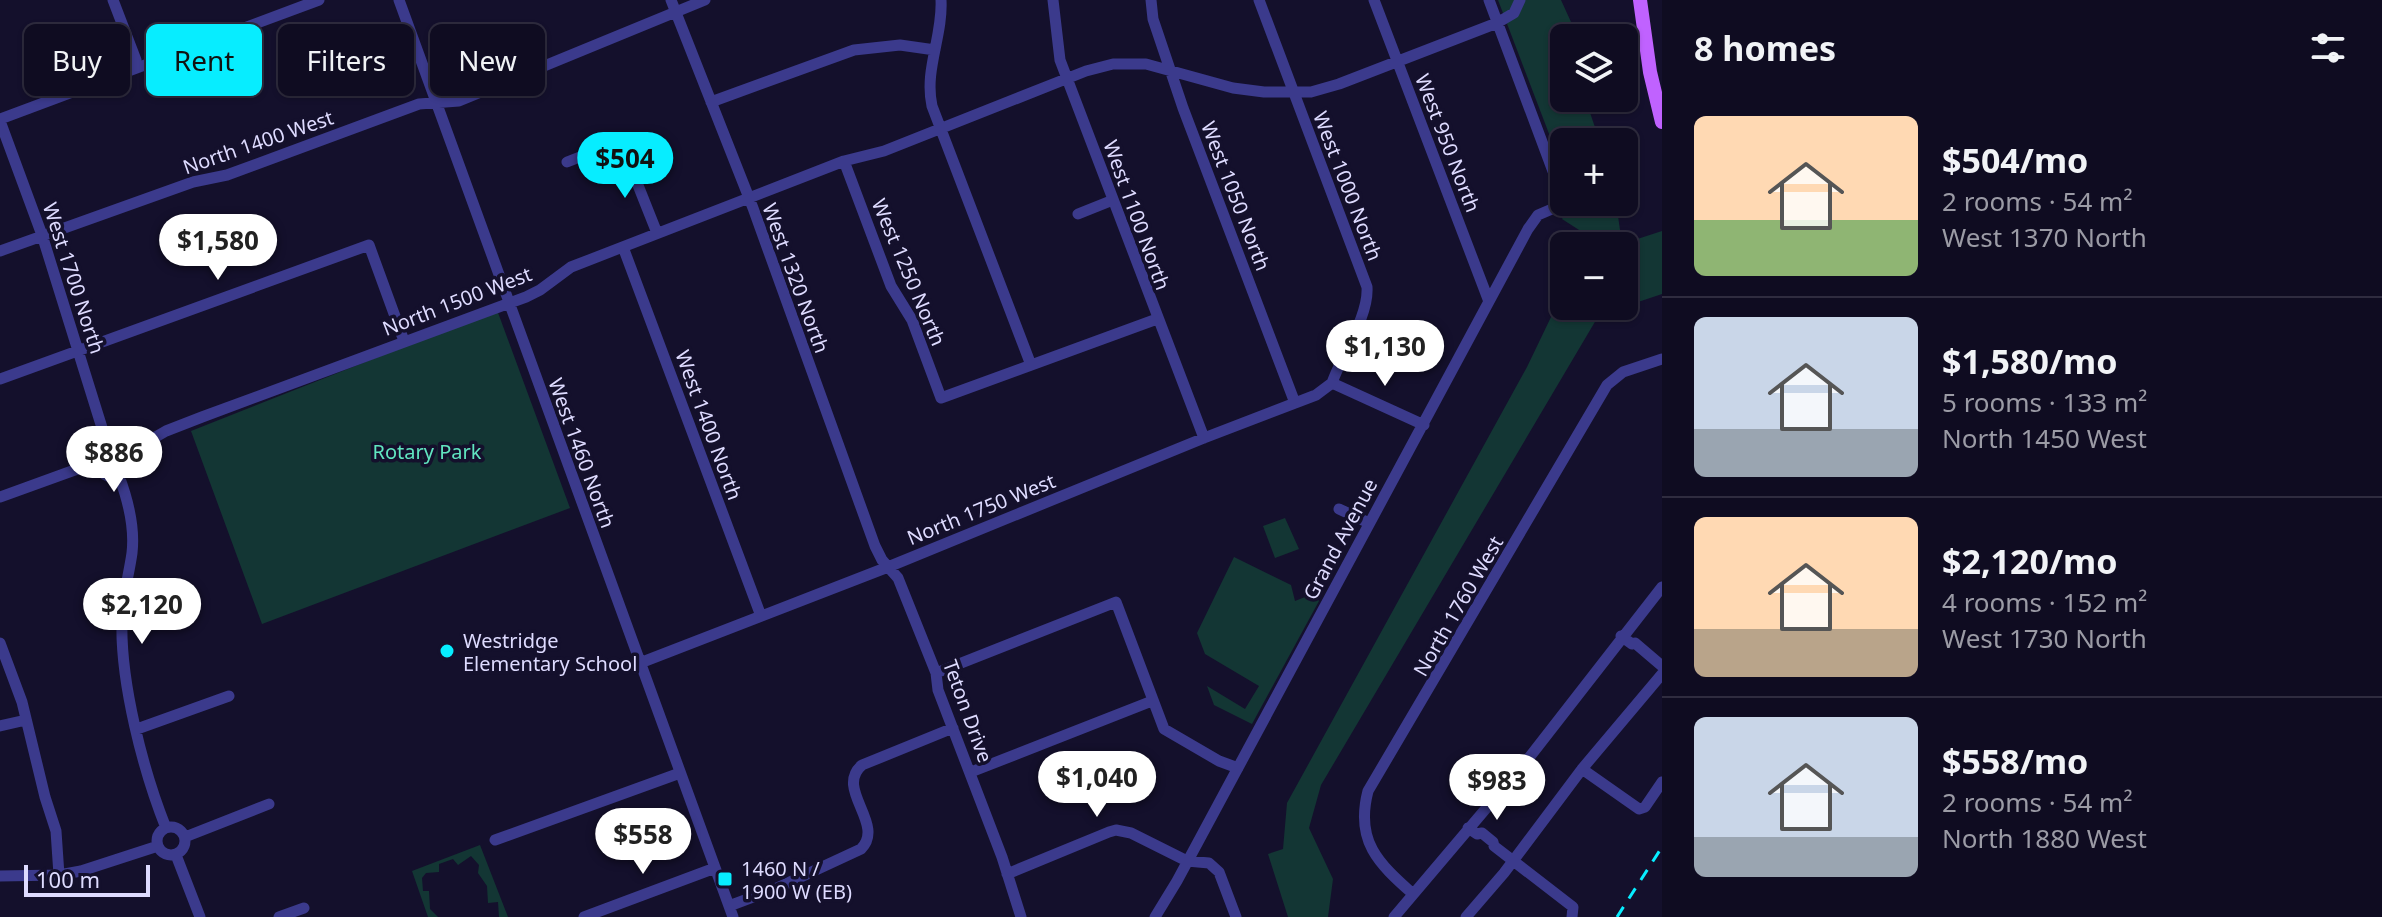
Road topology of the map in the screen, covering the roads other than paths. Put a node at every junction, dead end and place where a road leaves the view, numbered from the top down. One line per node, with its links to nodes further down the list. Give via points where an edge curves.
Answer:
1 (113, 0): 18 (street)
2 (319, 0): 18 (street)
3 (399, 0): 23 (street, West 1460 North)
4 (671, 0): 14 (street, West 1320 North)
5 (705, 0): 14 (street, North 1400 West)
6 (941, 0): 16 (street)
7 (1053, 0): 20 (street, West 1100 North, via 1057,46)
8 (1151, 0): 19 (street, West 1050 North)
9 (1259, 0): 21 (street, West 1000 North)
10 (1374, 0): 17 (street, West 950 North)
11 (1489, 0): 15 (street)
12 (1520, 0): 15 (street, via 1514,13)
13 (1640, 0): 25 (main road)
14 (676, 12): 22 (street, West 1320 North); 23 (street, North 1400 West, via 459,101)
15 (1497, 23): 17 (street, North 1500 West); 36 (street, Grand Avenue, via 1563,198 1561,205 1538,215)
16 (935, 50): 22 (street, via 900,45 854,50); 26 (street, via 929,94)
17 (1397, 61): 21 (street, North 1500 West, via 1339,84); 36 (street, West 950 North)
18 (136, 68): 24 (street)
19 (1171, 69): 20 (street, North 1500 West, via 1113,64); 21 (street, North 1500 West, via 1233,88); 45 (street, West 1050 North)
20 (1067, 78): 26 (street, North 1500 West); 30 (street, West 1100 North)
21 (1294, 93): 44 (street, West 1000 North, via 1367,287 1366,306)
22 (711, 102): 29 (street, West 1320 North)
23 (436, 103): 33 (street, North 1400 West, via 419,104 227,175); 37 (street, West 1460 North)
24 (0, 120): 33 (street, West 1700 North)
25 (1662, 122)
26 (941, 127): 27 (street, North 1500 West); 42 (street)
27 (844, 161): 29 (street, North 1500 West); 42 (street, West 1250 North, via 941,398)
28 (567, 162): 32 (street, via 608,146 620,147)
29 (749, 198): 32 (street, North 1500 West); 55 (street, West 1320 North, via 869,532)
30 (1113, 200): 31 (street); 38 (street, West 1100 North)
31 (1078, 214)
32 (657, 233): 34 (street, North 1500 West)
33 (42, 235): 35 (street, North 1400 West); 40 (street, West 1700 North)
34 (623, 247): 37 (street, North 1500 West); 60 (street, West 1400 North)
35 (0, 251)
36 (1488, 299): 46 (street, Grand Avenue)
37 (508, 301): 39 (street, North 1500 West); 63 (street, West 1460 North)
38 (1157, 319): 42 (street); 47 (street, West 1100 North)
39 (404, 341): 40 (street, via 369,245); 49 (street, North 1500 West, via 190,421)
40 (80, 352): 43 (street); 48 (street, West 1700 North)
41 (1662, 359): 91 (street, North 1760 West, via 1623,372 1607,385 1368,791 1363,812 1372,851)
42 (1031, 365)
43 (0, 379)
44 (1332, 383): 45 (street, North 1750 West); 46 (street)
45 (1295, 403): 47 (street, North 1750 West)
46 (1424, 425): 54 (street, Grand Avenue)
47 (1204, 438): 55 (street, North 1750 West)
48 (108, 447): 49 (street); 50 (street)
49 (126, 454): 51 (street, via 127,469)
50 (98, 465): 51 (street, via 104,474); 52 (street)
51 (119, 476): 58 (street, via 129,501 133,549)
52 (0, 497)
53 (1339, 509): 54 (street)
54 (1369, 523): 73 (street, Grand Avenue)
55 (888, 567): 60 (street, North 1750 West); 65 (street, Teton Drive, via 898,578)
56 (1662, 587): 61 (street)
57 (100, 588): 58 (street)
58 (126, 589): 59 (street); 72 (street, via 122,619)
59 (185, 591)
60 (761, 616): 63 (street, North 1750 West)
61 (1621, 636): 64 (street); 80 (street)
62 (0, 643): 69 (street)
63 (640, 663): 76 (street, West 1460 North)
64 (1662, 666)
65 (936, 673): 68 (street, via 1116,602); 71 (street, Teton Drive)
66 (1662, 674): 74 (street)
67 (229, 696): 72 (street)
68 (1152, 701): 73 (street, via 1169,734); 75 (street)
69 (26, 720): 70 (street); 89 (street, via 56,831)
70 (0, 726)
71 (953, 728): 75 (street, Teton Drive); 93 (street, via 862,765 854,775 869,830 861,849)
72 (137, 729): 79 (street)
73 (1238, 768): 85 (street, Grand Avenue)
74 (1582, 769): 77 (street, via 1639,809); 86 (street)
75 (971, 772): 88 (street, Teton Drive)
76 (680, 773): 82 (street); 87 (street, West 1460 North)
77 (1662, 782)
78 (269, 804): 81 (street)
79 (166, 828): 81 (street); 83 (street, via 158,835)
80 (1473, 831): 86 (street); 91 (street)
81 (185, 837): 84 (street, via 184,848)
82 (495, 840)
83 (158, 846): 84 (street, via 165,854); 89 (street)
84 (176, 855): 95 (street)
85 (1187, 861): 88 (street, via 1116,830); 99 (street, Grand Avenue); 100 (street, via 1204,861 1217,869)
86 (1513, 861): 94 (street); 102 (street)
87 (715, 868): 93 (street, West 1460 North); 97 (street)
88 (1007, 874): 98 (street, Teton Drive)
89 (59, 875): 90 (street)
90 (0, 876)
91 (1413, 894): 101 (street)
92 (304, 908): 96 (street)
93 (731, 912)
94 (1572, 912)
95 (200, 917)
96 (279, 917)
97 (584, 917)
98 (1020, 917)
99 (1155, 917)
100 (1236, 917)
101 (1394, 917)
102 (1466, 917)

